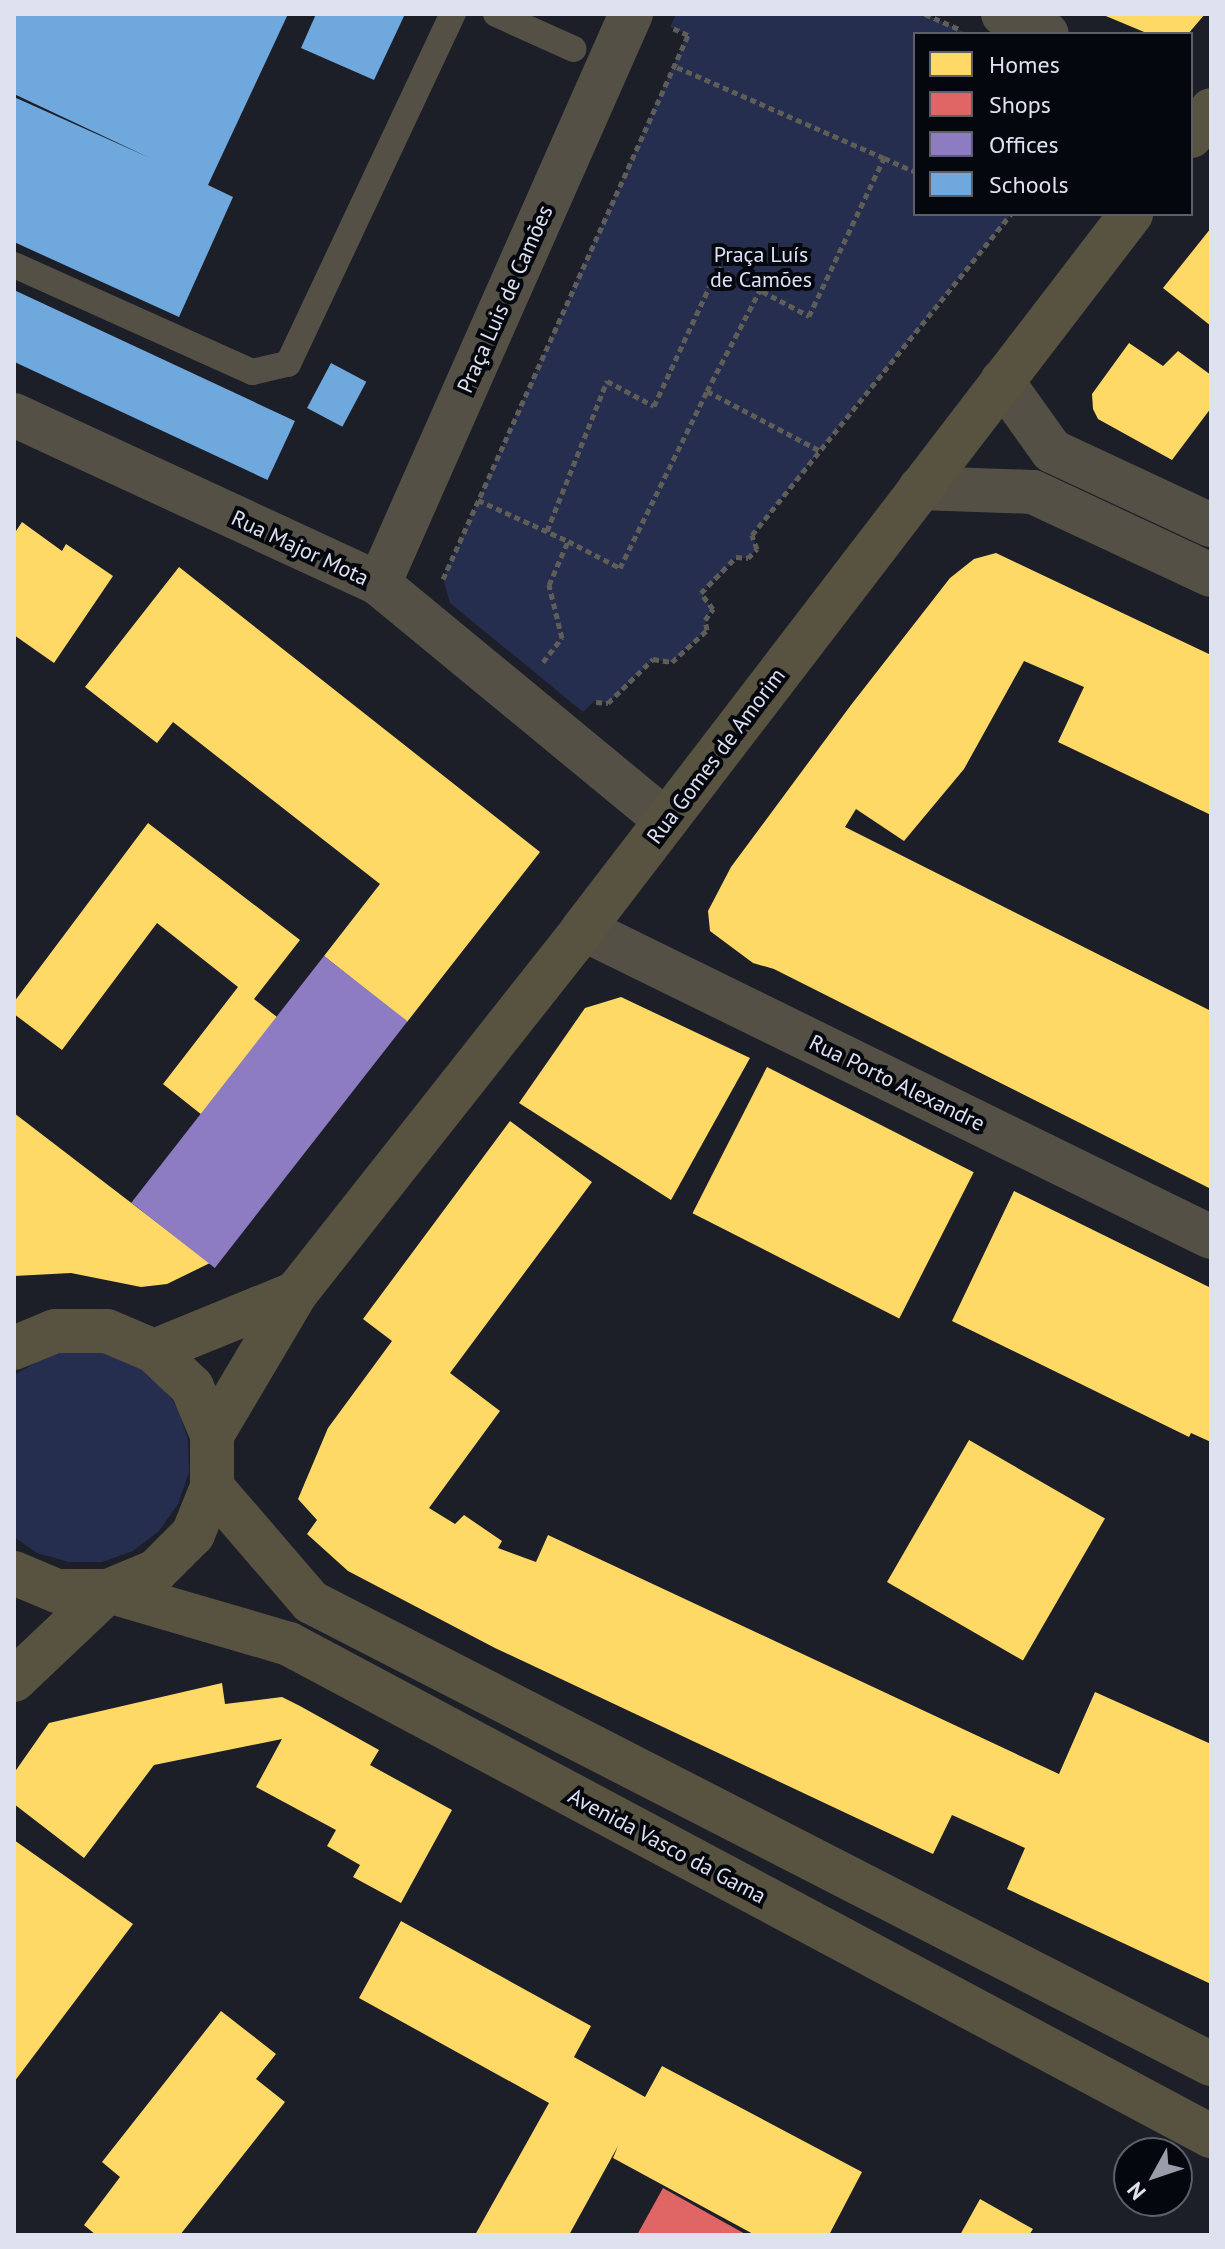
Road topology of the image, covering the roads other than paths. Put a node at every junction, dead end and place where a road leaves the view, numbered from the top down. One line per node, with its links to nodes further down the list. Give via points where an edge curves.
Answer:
1 (453, 14): 11 (lane, via 288,364 252,372)
2 (496, 14): 6 (lane)
3 (631, 14): 17 (street, Praça Luis de Camões)
4 (1003, 14): 5 (street)
5 (1043, 32)
6 (574, 49)
7 (1193, 101): 8 (street)
8 (1211, 110): 9 (main road)
9 (1193, 133)
10 (1129, 216): 12 (main road, Rua Gomes de Amorim)
11 (14, 265)
12 (1002, 381): 14 (main road, Rua Gomes de Amorim); 15 (street, via 1052,451)
13 (14, 415): 17 (street, Rua Major Mota)
14 (920, 488): 16 (street, via 1033,492); 18 (main road, Rua Gomes de Amorim)
15 (1211, 525)
16 (1211, 575)
17 (379, 584): 18 (street, Rua Major Mota)
18 (666, 821): 19 (main road, Rua Gomes de Amorim)
19 (583, 929): 20 (street, Rua Porto Alexandre); 21 (main road, Rua Gomes de Amorim)
20 (1211, 1237)
21 (296, 1293): 23 (main road, Rua Gomes de Amorim); 24 (main road, Rua Gomes de Amorim)
22 (14, 1348): 23 (main road, via 55,1331 107,1331)
23 (154, 1351): 24 (main road, via 192,1387)
24 (212, 1435): 25 (main road)
25 (212, 1487): 27 (main road, via 193,1534 156,1571); 29 (main road, via 311,1602)
26 (14, 1573): 27 (main road, via 57,1591)
27 (108, 1591): 28 (main road); 30 (main road, Avenida Vasco da Gama, via 289,1644)
28 (14, 1680)
29 (1211, 2064)
30 (1211, 2136)

